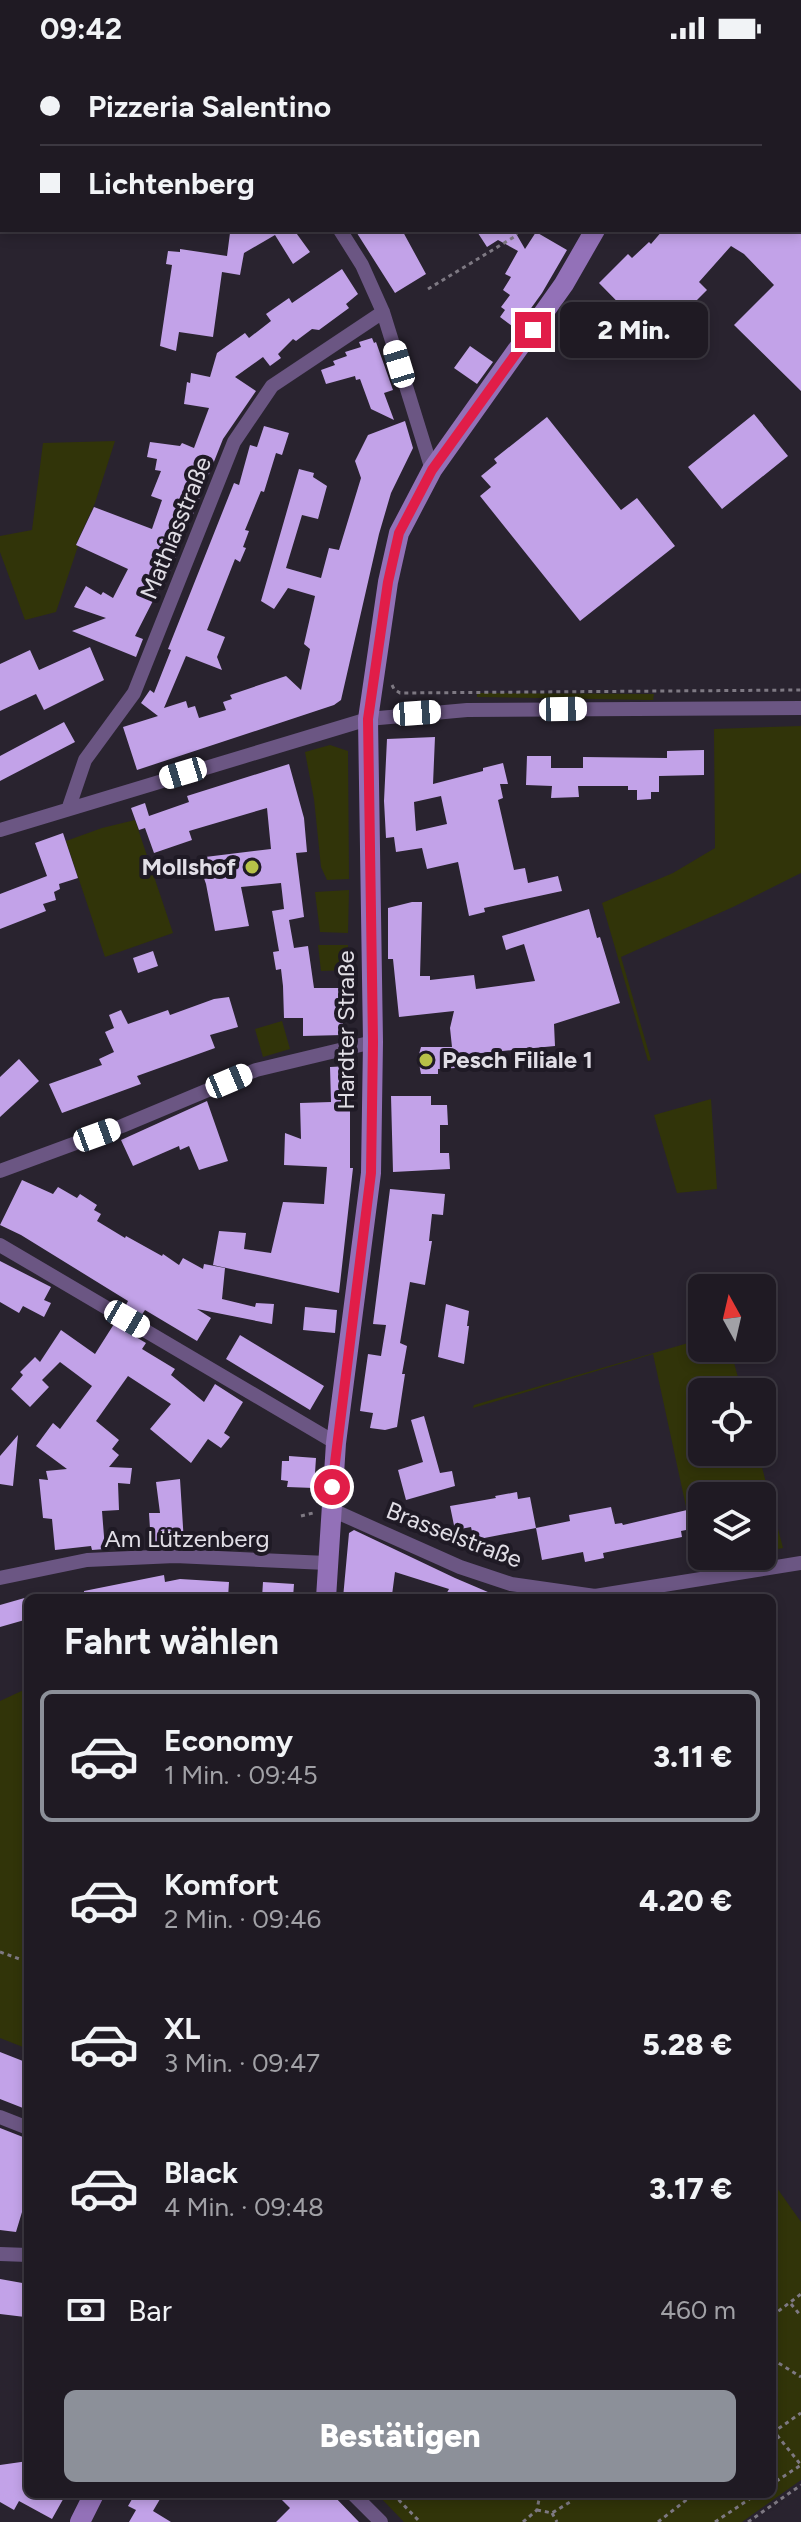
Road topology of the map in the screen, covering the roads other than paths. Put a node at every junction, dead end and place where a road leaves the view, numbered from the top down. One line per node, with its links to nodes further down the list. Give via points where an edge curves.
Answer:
1 (341, 232): 3 (street)
2 (594, 232): 4 (main road, Hardter Straße, via 556,296)
3 (383, 312): 4 (street); 7 (street, Mathiasstraße, via 272,386 234,442 134,693 85,760)
4 (432, 470): 6 (main road, Hardter Straße, via 399,533)
5 (801, 708): 6 (street, via 467,710)
6 (368, 719): 7 (street); 9 (main road, Hardter Straße)
7 (69, 807): 8 (street)
8 (0, 830)
9 (373, 1042): 10 (street, via 256,1070); 12 (main road, Hardter Straße, via 371,1173)
10 (0, 1171)
11 (0, 1245): 12 (street)
12 (336, 1443): 13 (main road, Hardter Straße)
13 (330, 1509): 14 (main road, Hardter Straße); 18 (street, Brasselstraße, via 460,1567 511,1584)
14 (327, 1563): 16 (street, Am Lützenberg, via 87,1560); 17 (main road, Hardter Straße)
15 (801, 1563): 19 (street, Brasselstraße)
16 (0, 1578)
17 (326, 1594)
18 (581, 1594)
19 (607, 1594)
20 (0, 2117): 21 (street)
21 (24, 2126)
22 (0, 2254): 23 (street)
23 (24, 2254)
24 (92, 2498): 26 (main road)
25 (357, 2498): 27 (street)
26 (80, 2522)
27 (381, 2522)

